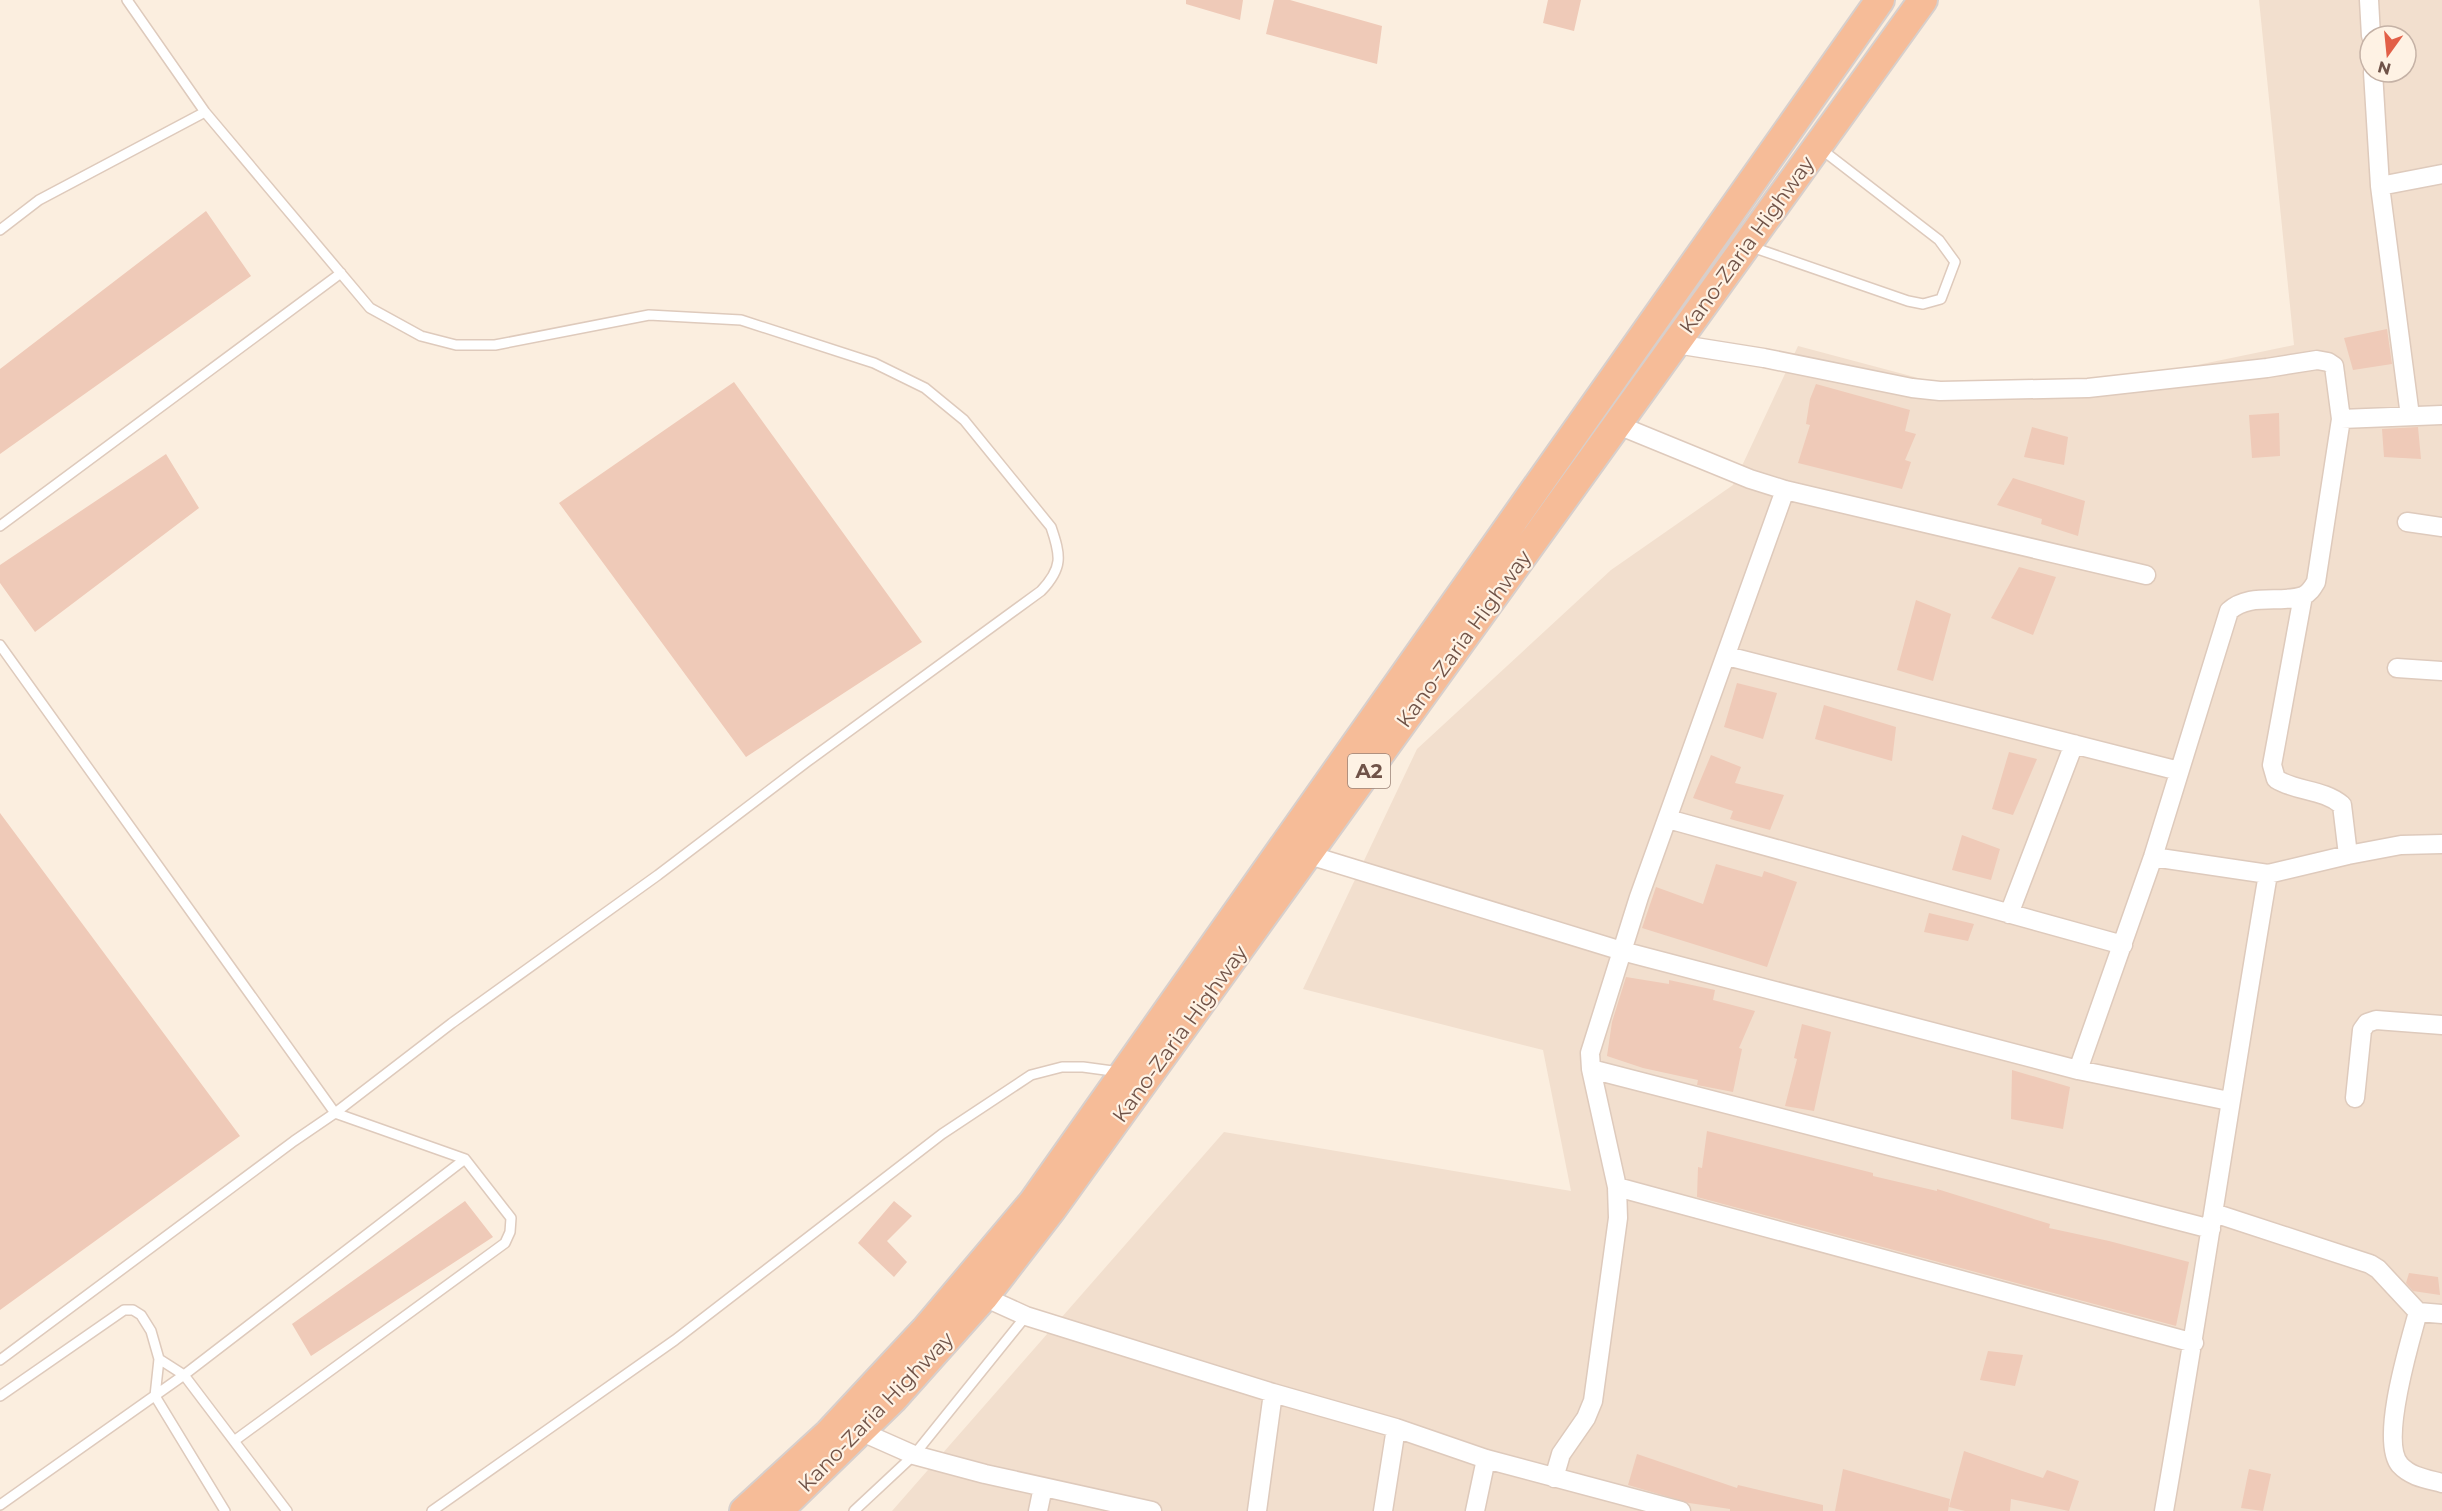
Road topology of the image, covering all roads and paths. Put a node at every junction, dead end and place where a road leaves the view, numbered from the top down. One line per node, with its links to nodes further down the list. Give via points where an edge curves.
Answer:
1 (127, 0): 7 (lane)
2 (1880, 0): 43 (highway, Kano-Zaria Highway / A2)
3 (1923, 0): 8 (highway, Kano-Zaria Highway / A2)
4 (2369, 0): 5 (street)
5 (2370, 24)
6 (2374, 84): 10 (street)
7 (205, 112): 11 (lane, via 39,200); 13 (lane)
8 (1818, 147): 12 (highway, Kano-Zaria Highway / A2); 12 (lane, via 1948,250 1955,262 1941,299 1923,304 1908,301)
9 (2442, 174): 10 (street)
10 (2380, 186): 16 (street)
11 (0, 230)
12 (1747, 245): 14 (highway, Kano-Zaria Highway / A2)
13 (341, 273): 21 (lane); 46 (lane, via 370,308 421,336 456,345 495,345 649,315 741,320 874,363 925,388 964,420 1051,526 1059,564 1041,591)
14 (1676, 344): 17 (street, via 1940,391 2088,388 2317,360 2334,366); 18 (highway, Kano-Zaria Highway / A2)
15 (2442, 415): 16 (street)
16 (2410, 416): 17 (street)
17 (2341, 419): 24 (street, via 2316,582)
18 (1618, 425): 19 (street); 33 (highway, Kano-Zaria Highway / A2)
19 (1785, 490): 23 (street); 26 (street)
20 (2408, 522): 22 (street)
21 (0, 526)
22 (2442, 527)
23 (2146, 575)
24 (2303, 596): 30 (street, via 2256,600 2229,610); 34 (street, via 2272,765 2276,779 2289,787 2322,794 2343,805)
25 (0, 645): 46 (lane)
26 (1727, 656): 29 (street); 31 (street)
27 (2397, 668): 28 (street)
28 (2442, 671)
29 (2074, 744): 30 (street); 37 (street)
30 (2179, 771): 35 (street)
31 (1668, 819): 37 (street); 39 (street)
32 (2442, 844): 34 (street, via 2402,845)
33 (1309, 855): 39 (street); 50 (highway, Kano-Zaria Highway / A2)
34 (2348, 855): 36 (street)
35 (2153, 857): 36 (street); 38 (street)
36 (2268, 874): 45 (street)
37 (2009, 914): 38 (street)
38 (2123, 945): 42 (street)
39 (1622, 951): 41 (street, via 1590,1053); 42 (street)
40 (2442, 1025): 44 (street, via 2376,1020 2367,1023 2362,1030)
41 (1590, 1069): 48 (street); 49 (street)
42 (2078, 1070): 45 (street)
43 (1124, 1073): 72 (lane, via 1062,1067 1031,1075 942,1134 675,1340); 73 (highway, Kano-Zaria Highway / A2, via 1033,1203 925,1330 829,1433)
44 (2355, 1098)
45 (2229, 1101): 49 (street)
46 (335, 1113): 47 (lane); 56 (lane)
47 (465, 1159): 57 (lane); 63 (lane, via 511,1218 505,1243)
48 (1617, 1187): 54 (street); 66 (street, via 1618,1218 1593,1401 1561,1454)
49 (2212, 1221): 51 (street, via 2370,1264); 54 (street)
50 (984, 1297): 53 (street); 62 (highway, Kano-Zaria Highway / A2)
51 (2418, 1312): 52 (street); 67 (street, via 2400,1378 2392,1435 2399,1464 2413,1475)
52 (2442, 1314)
53 (1026, 1316): 58 (street); 64 (lane)
54 (2194, 1343): 82 (street)
55 (159, 1359): 57 (lane); 59 (lane, via 152,1331 141,1315 124,1310); 60 (lane)
56 (0, 1360)
57 (184, 1375): 60 (lane); 63 (lane)
58 (1274, 1394): 61 (street); 78 (street)
59 (0, 1396)
60 (155, 1396): 69 (lane); 70 (lane)
61 (1396, 1428): 65 (street); 79 (street)
62 (862, 1432): 64 (street); 74 (highway, Kano-Zaria Highway / A2)
63 (234, 1441): 71 (lane)
64 (914, 1455): 68 (street); 75 (lane)
65 (1486, 1459): 66 (street); 80 (street)
66 (1554, 1478): 81 (street)
67 (2442, 1483)
68 (1043, 1487): 76 (street); 77 (street)
69 (0, 1505)
70 (225, 1511)
71 (287, 1511)
72 (432, 1511)
73 (744, 1511)
74 (778, 1511)
75 (854, 1511)
76 (1038, 1511)
77 (1152, 1511)
78 (1257, 1511)
79 (1383, 1511)
80 (1475, 1511)
81 (1681, 1511)
82 (2164, 1511)

